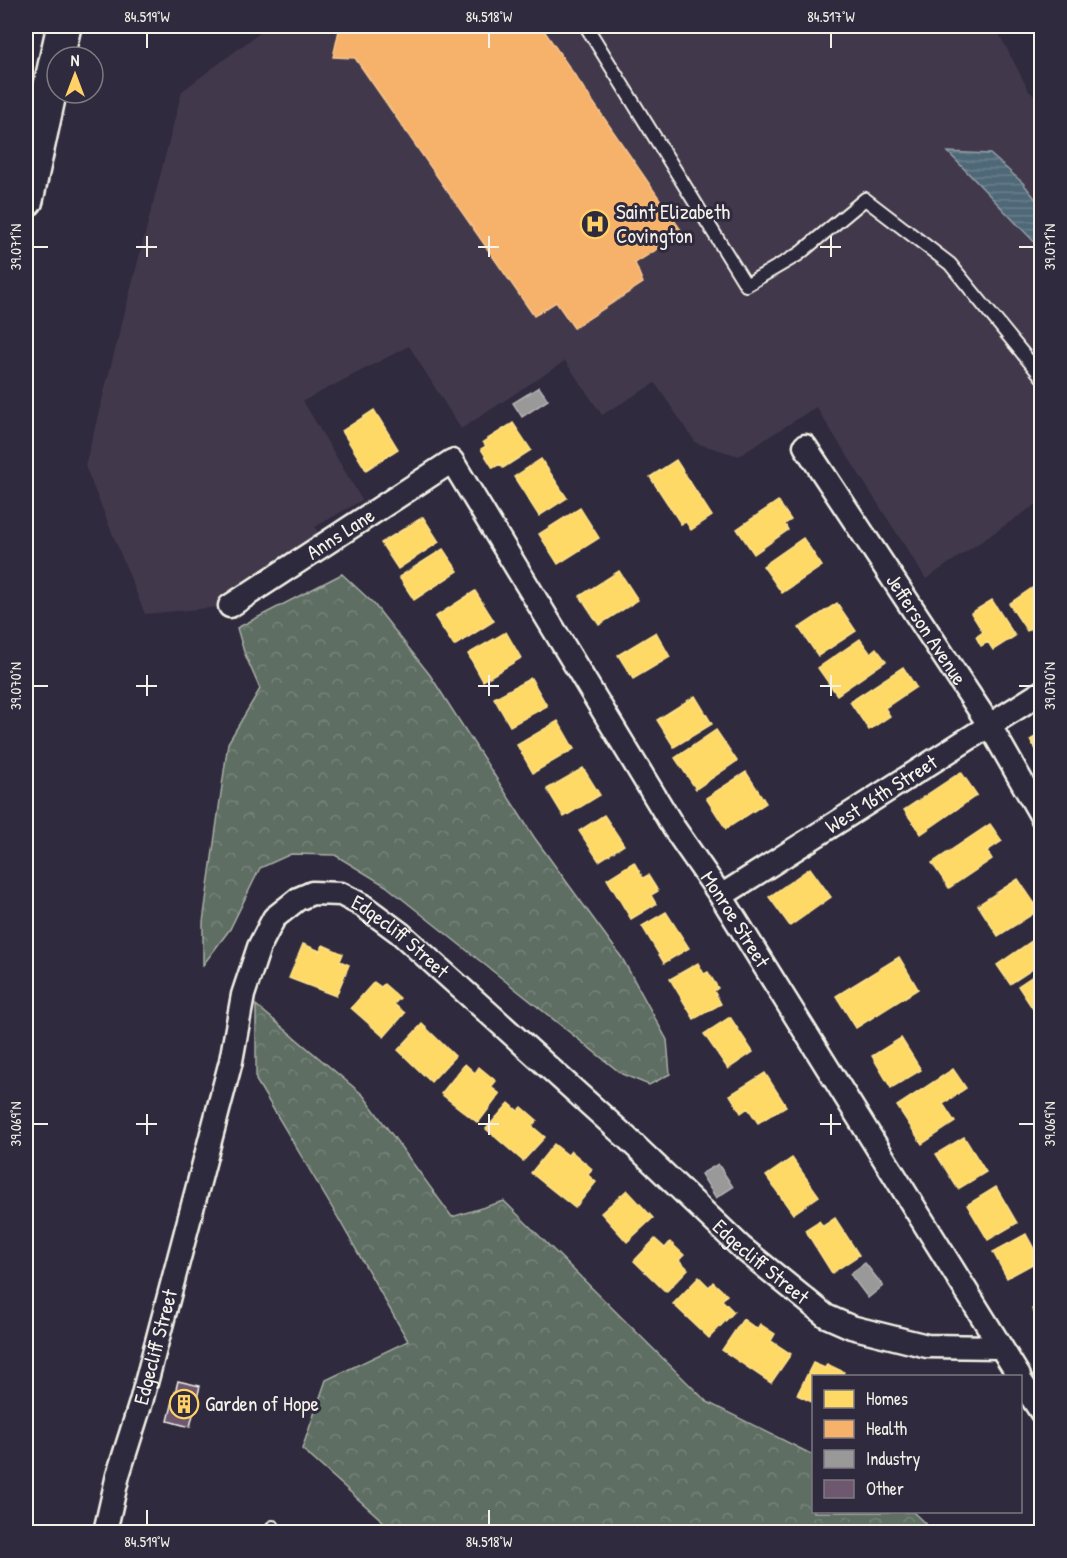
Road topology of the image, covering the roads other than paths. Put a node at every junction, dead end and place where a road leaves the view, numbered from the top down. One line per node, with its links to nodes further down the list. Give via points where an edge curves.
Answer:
1 (64, 26): 3 (highway)
2 (586, 26): 6 (lane, via 746,285 800,254 866,199 950,264)
3 (60, 45)
4 (47, 105): 5 (highway)
5 (26, 200)
6 (1041, 377)
7 (805, 446): 11 (street, Jefferson Avenue)
8 (452, 461): 9 (street, Anns Lane); 13 (street, Monroe Street, via 674,828)
9 (230, 606)
10 (1041, 692): 11 (street, West 16th Street)
11 (990, 726): 12 (street, Jefferson Avenue); 13 (street, West 16th Street)
12 (1041, 817)
13 (722, 896): 14 (street, Monroe Street)
14 (1000, 1347): 15 (street, Monroe Street); 18 (street, Edgecliff Street, via 927,1346 851,1327 826,1316 741,1247 400,933 341,894 312,893 274,918 259,947 243,995 231,1061)
15 (1017, 1375)
16 (1022, 1383): 17 (street, Monroe Street)
17 (1041, 1413)
18 (105, 1533)

